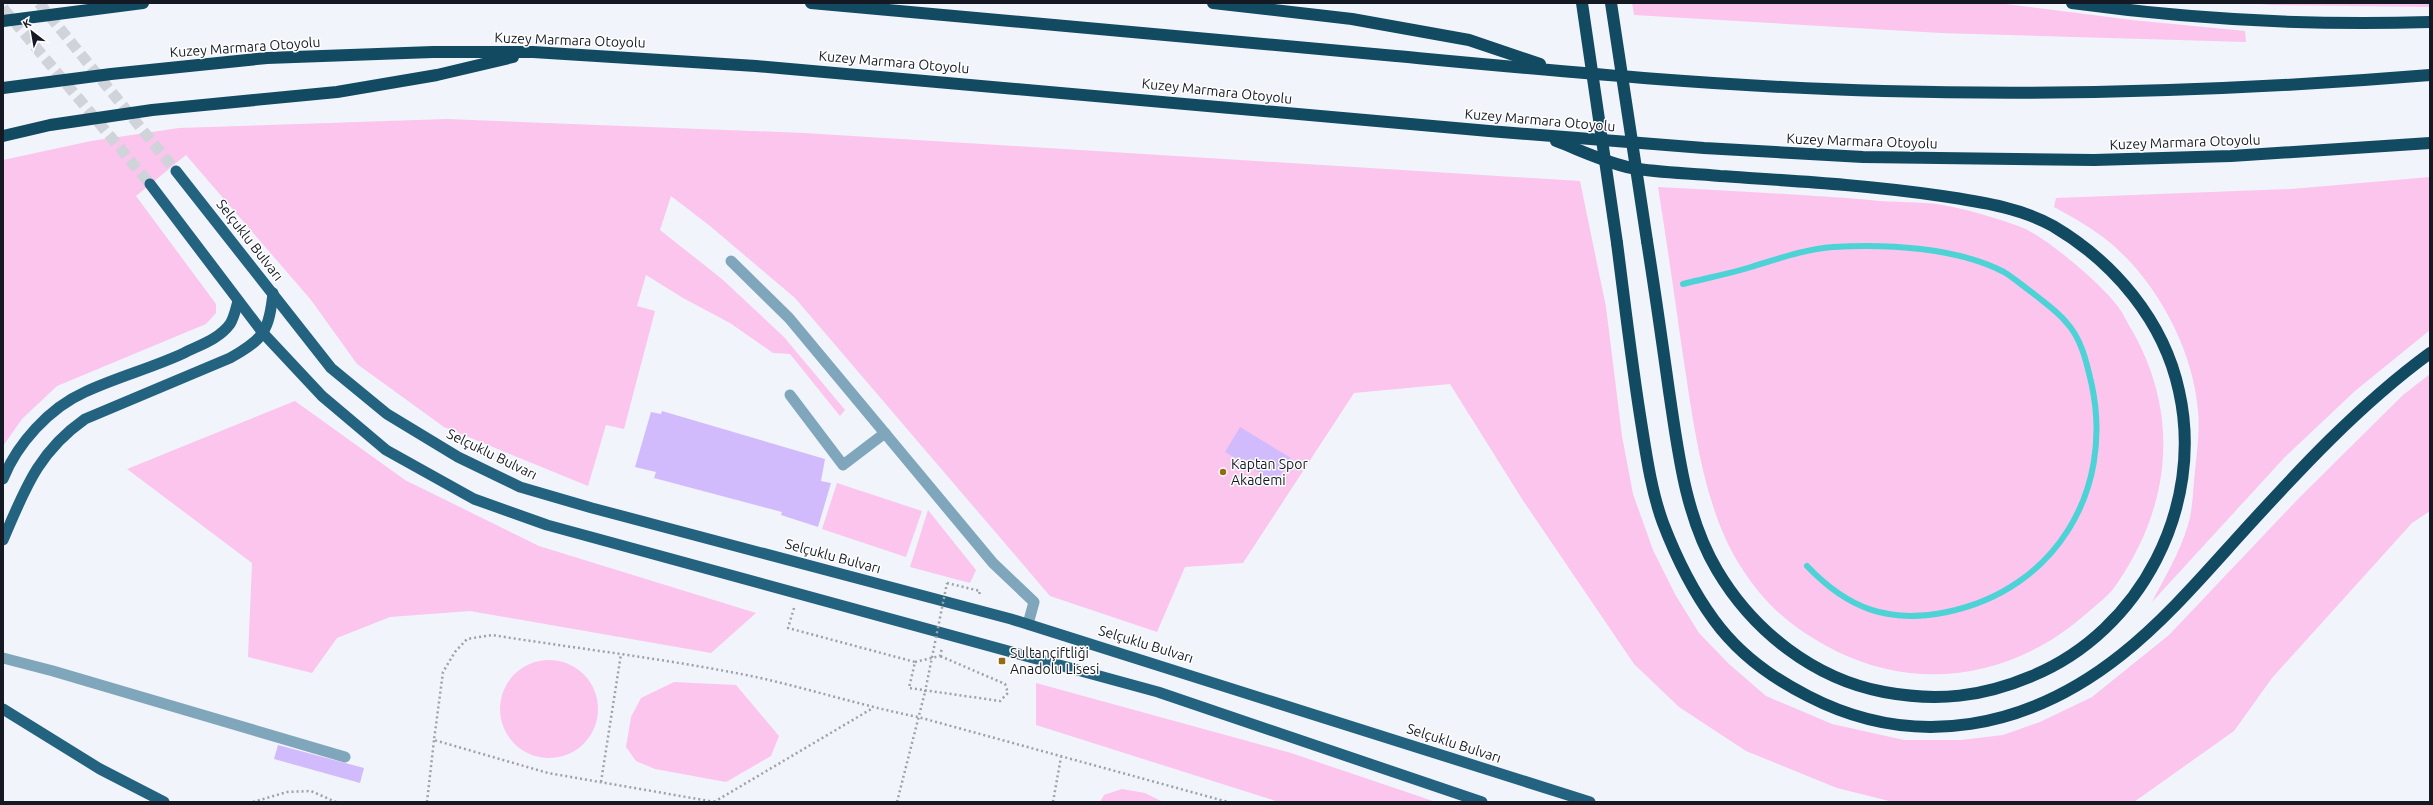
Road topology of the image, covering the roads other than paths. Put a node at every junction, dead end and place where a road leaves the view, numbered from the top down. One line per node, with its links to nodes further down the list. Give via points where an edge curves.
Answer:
1 (143, 3): 7 (highway)
2 (811, 3): 10 (highway)
3 (1213, 3): 10 (highway, via 1352,19 1469,40)
4 (1582, 3): 22 (highway, bridge, via 1637,399 1652,486 1662,519 1695,592 1715,622 1744,653 1777,680 1846,714 1891,724 1933,728 1999,719 2046,703 2088,680 2123,654 2158,622 2315,454 2373,400)
5 (1611, 3): 13 (highway, bridge, via 1647,241 1676,440 1690,508 1701,540 1717,570 1738,600 1784,647 1817,669 1871,690 1909,697 1945,698 1981,694 2054,667 2092,640 2141,588 2156,562 2168,533 2182,480 2185,429 2179,390 2167,353 2153,324 2112,270 2051,225 2008,207 1896,190 1628,168)
6 (2072, 3): 8 (highway, via 2198,16 2313,22)
7 (3, 21)
8 (2430, 22)
9 (533, 52): 12 (highway, Kuzey Marmara Otoyolu, via 433,52 267,58); 13 (highway, Kuzey Marmara Otoyolu, via 756,66); 14 (highway, via 437,75 338,92 152,110 50,125)
10 (1560, 71): 11 (highway, via 1793,87 2019,92 2196,90 2323,84)
11 (2430, 75)
12 (3, 88)
13 (1542, 135): 15 (highway, Kuzey Marmara Otoyolu, via 1855,157 1977,159 2094,160 2231,156)
14 (3, 136)
15 (2430, 143)
16 (176, 171): 19 (main road, Selçuklu Bulvarı)
17 (150, 184): 20 (main road)
18 (730, 261): 24 (street, via 789,318)
19 (272, 293): 21 (main road, via 270,320); 27 (main road, Selçuklu Bulvarı, via 331,368 387,414 458,457 520,487)
20 (238, 301): 21 (main road); 25 (main road, via 230,324 213,339 84,393 55,411 36,428 19,450)
21 (264, 333): 26 (main road, via 247,348 230,358 85,418 64,434 43,457 26,486); 32 (main road, via 322,396 386,450 474,499 546,525 1158,692)
22 (2430, 353)
23 (790, 395): 24 (street, via 843,465)
24 (885, 433): 27 (street, via 993,563 1034,602)
25 (3, 479)
26 (3, 540)
27 (1028, 624): 33 (main road, Selçuklu Bulvarı)
28 (3, 658): 30 (street)
29 (3, 709): 31 (main road, via 100,769)
30 (345, 757)
31 (164, 802)
32 (1482, 802)
33 (1590, 802)

